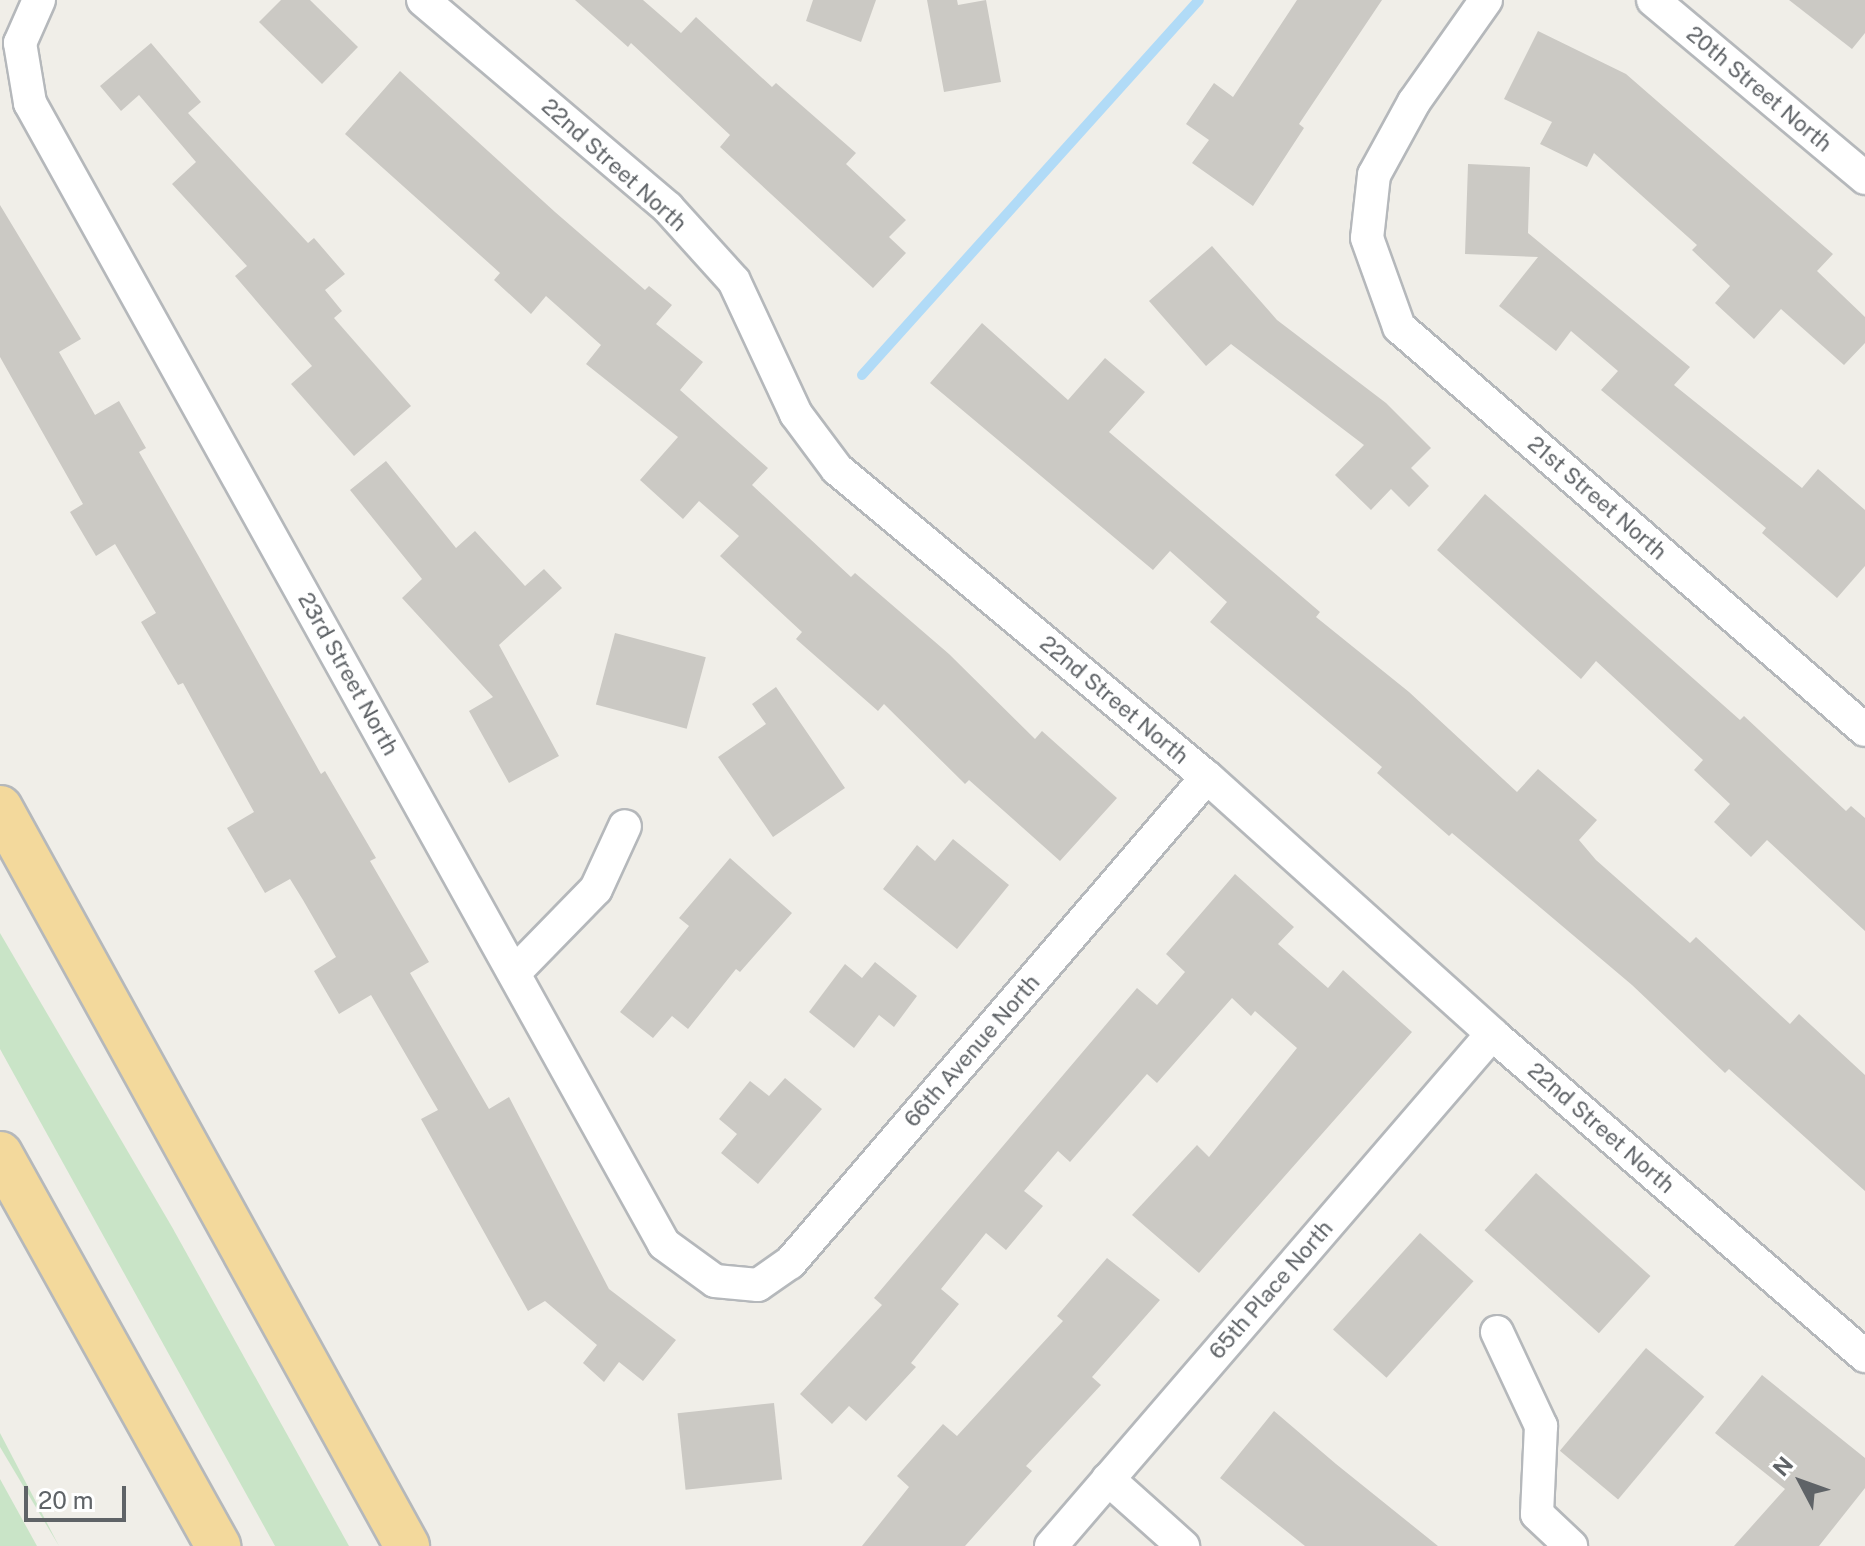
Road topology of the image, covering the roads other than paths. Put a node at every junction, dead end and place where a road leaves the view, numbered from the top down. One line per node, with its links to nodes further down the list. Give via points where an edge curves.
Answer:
1 (39, 0): 10 (street, 23rd Street North, via 20,43 30,103)
2 (423, 0): 7 (street, 22nd Street North, via 668,208 734,281 796,414 837,469)
3 (1486, 0): 6 (street, 21st Street North, via 1414,102 1374,175 1367,238 1399,327)
4 (1653, 0): 5 (street, 20th Street North)
5 (1859, 161)
6 (1865, 730)
7 (1207, 777): 11 (street, 22nd Street North); 13 (street, 66th Avenue North, via 790,1263 758,1285)
8 (0, 808): 18 (highway)
9 (625, 826): 10 (street, via 596,889)
10 (514, 973): 13 (street, 23rd Street North, via 664,1244)
11 (1492, 1034): 15 (street, 22nd Street North); 16 (street, 65th Place North)
12 (0, 1154): 17 (highway)
13 (715, 1281)
14 (1497, 1332): 21 (street, via 1541,1426 1537,1514)
15 (1865, 1356)
16 (1108, 1479): 19 (street, 65th Place North); 20 (street)
17 (218, 1546)
18 (407, 1546)
19 (1051, 1546)
20 (1183, 1546)
21 (1571, 1546)

